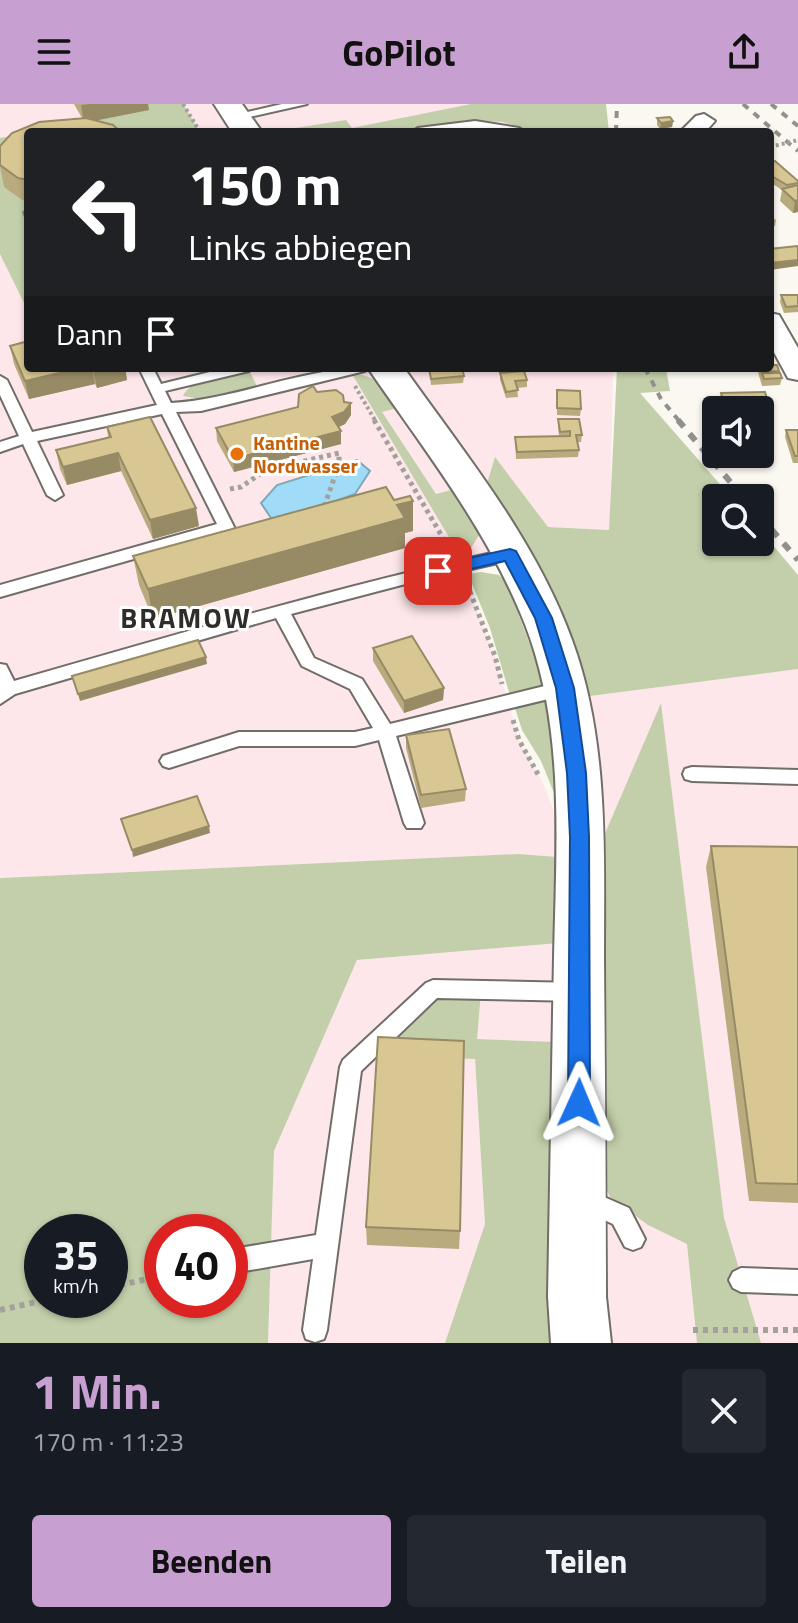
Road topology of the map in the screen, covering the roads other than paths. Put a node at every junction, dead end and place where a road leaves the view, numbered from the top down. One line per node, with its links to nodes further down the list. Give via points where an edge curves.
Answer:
1 (301, 104): 2 (lane)
2 (237, 117)
3 (451, 128): 4 (lane)
4 (494, 128)
5 (774, 332): 10 (street)
6 (148, 372): 12 (lane)
7 (227, 372): 12 (lane)
8 (351, 372): 13 (lane, via 201,406)
9 (366, 372): 17 (street)
10 (798, 372)
11 (1, 387): 14 (lane)
12 (157, 389): 13 (lane)
13 (166, 408): 14 (lane); 18 (lane, via 226,527)
14 (27, 438): 15 (lane); 16 (lane)
15 (0, 447)
16 (55, 495)
17 (510, 555): 19 (lane); 21 (street, via 544,618)
18 (0, 591)
19 (281, 611): 22 (lane); 23 (lane, via 308,662 356,684)
20 (0, 670): 22 (lane)
21 (565, 688): 23 (lane); 28 (street, via 577,773)
22 (4, 693)
23 (386, 733): 24 (lane, via 355,739 239,739); 27 (lane)
24 (169, 761)
25 (692, 774): 26 (lane)
26 (798, 777)
27 (414, 823)
28 (581, 993): 29 (street); 31 (lane, via 433,989 351,1067)
29 (577, 1195): 30 (lane, via 621,1216); 36 (street)
30 (633, 1239)
31 (327, 1245): 32 (lane); 35 (lane)
32 (248, 1258)
33 (741, 1280): 34 (lane)
34 (798, 1282)
35 (315, 1330)
36 (581, 1343)

